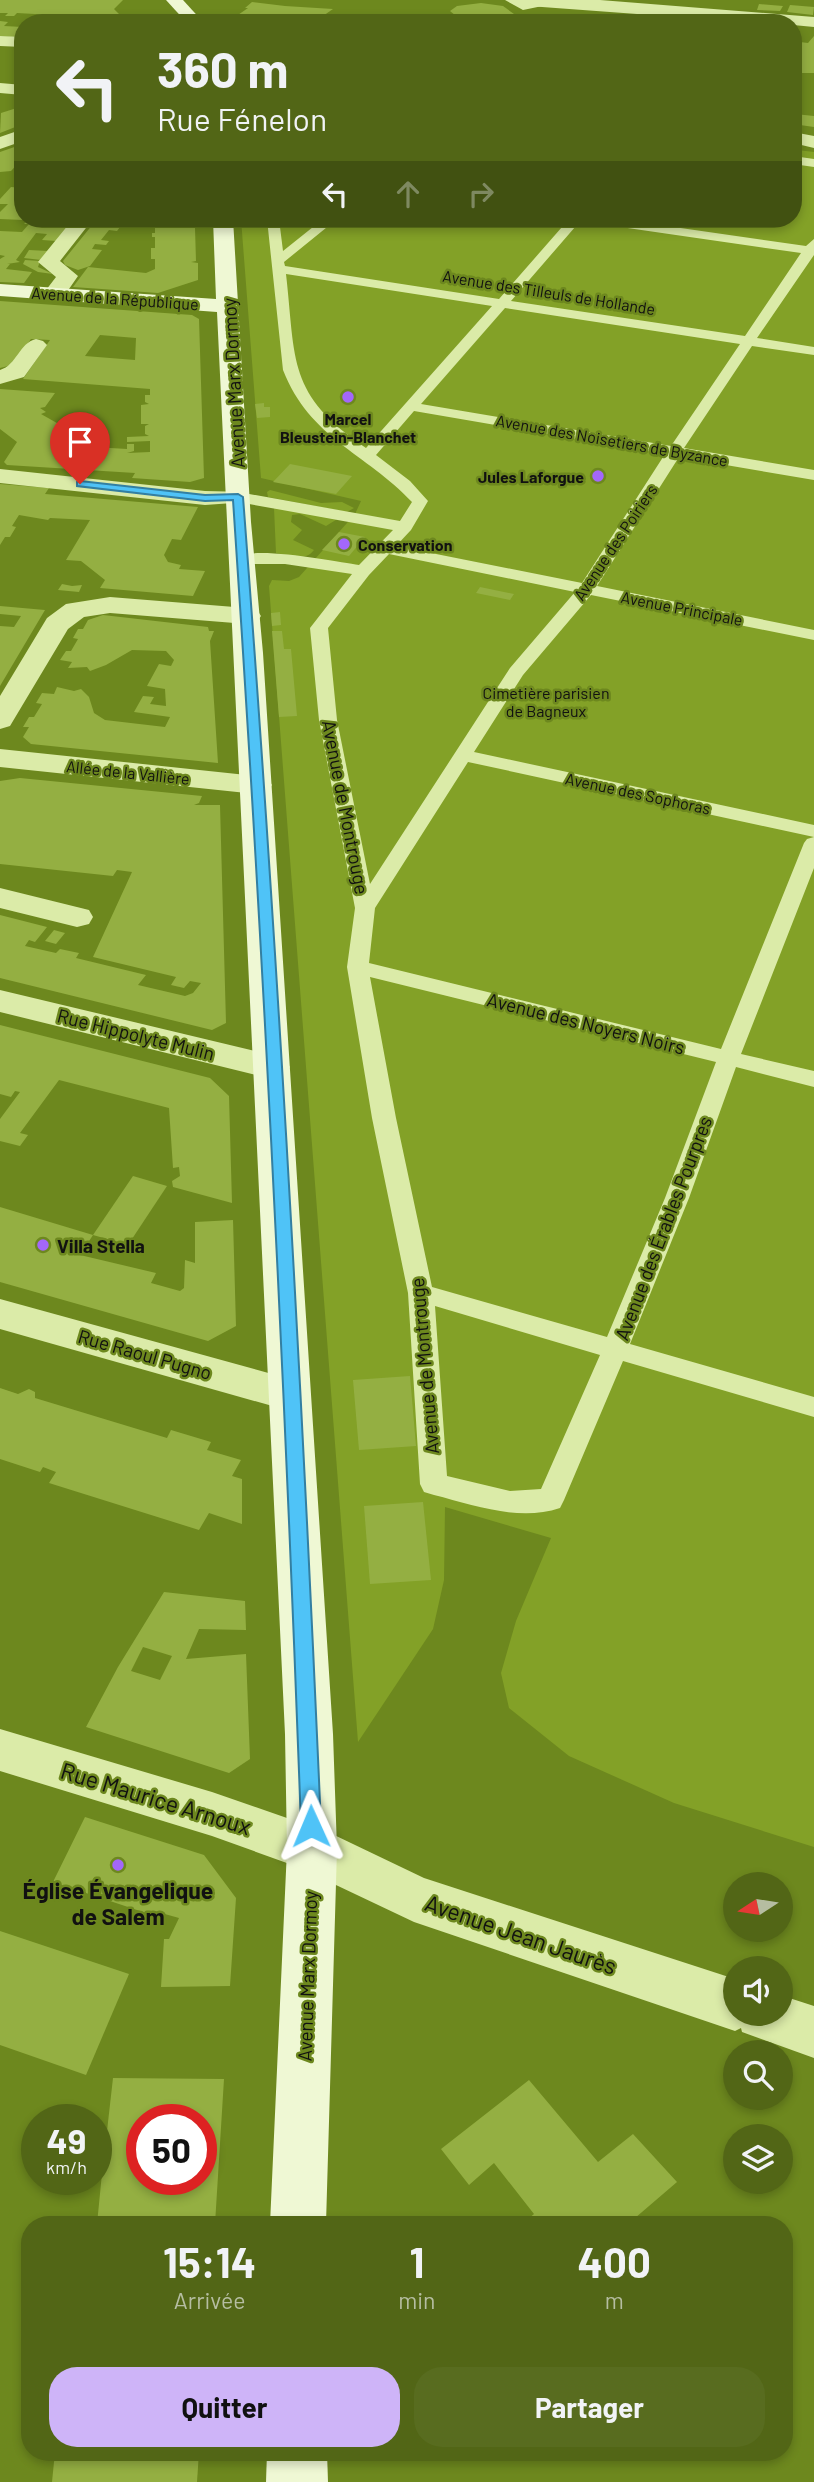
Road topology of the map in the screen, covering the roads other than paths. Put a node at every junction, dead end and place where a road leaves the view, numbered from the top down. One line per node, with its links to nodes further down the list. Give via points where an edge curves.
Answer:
1 (174, 0): 5 (main road)
2 (513, 0): 6 (street)
3 (608, 0): 7 (lane)
4 (698, 0): 8 (street)
5 (187, 14)
6 (632, 14)
7 (636, 14)
8 (643, 14)
9 (653, 14): 10 (street)
10 (701, 14)
11 (76, 228): 20 (street, via 48,262 68,276)
12 (224, 228): 22 (main road, Avenue Marx Dormoy)
13 (273, 228): 18 (lane, Avenue de Montrouge)
14 (321, 228): 18 (lane)
15 (568, 228): 21 (lane)
16 (661, 228): 17 (lane)
17 (812, 248): 23 (lane, Avenue des Poiriers)
18 (279, 265): 21 (lane, Avenue des Tilleuls de Hollande); 29 (lane, Avenue de Montrouge, via 294,386 317,419)
19 (0, 290): 20 (main road, Avenue de la République)
20 (54, 294): 22 (main road, Avenue de la République)
21 (502, 303): 23 (lane, Avenue des Tilleuls de Hollande); 27 (lane)
22 (229, 306): 32 (main road, Avenue Marx Dormoy)
23 (750, 341): 25 (lane, Avenue des Tilleuls de Hollande); 28 (lane, Avenue des Poiriers)
24 (36, 345): 26 (street, via 16,372)
25 (814, 351)
26 (0, 377)
27 (409, 406): 28 (lane, Avenue des Noisetiers de Byzance); 29 (lane)
28 (675, 451): 30 (lane, Avenue des Noisetiers de Byzance); 37 (lane, Avenue des Poiriers)
29 (368, 456): 33 (lane, Avenue de Montrouge, via 406,484 420,501)
30 (814, 475)
31 (0, 476): 32 (street, via 205,498)
32 (238, 497): 33 (lane); 35 (main road, Avenue Marx Dormoy)
33 (405, 527): 34 (lane, Avenue de Montrouge)
34 (384, 548): 36 (lane, Avenue de Montrouge); 37 (lane, Avenue Principale)
35 (242, 559): 36 (lane, via 285,559); 38 (main road, Avenue Marx Dormoy)
36 (363, 571): 47 (lane, Avenue de Montrouge, via 319,628 328,720)
37 (587, 589): 39 (lane, Avenue Principale); 41 (lane, Avenue des Poiriers, via 516,672)
38 (247, 616): 40 (street, via 110,605 76,610 57,624); 43 (main road, Avenue Marx Dormoy)
39 (814, 635)
40 (0, 720)
41 (461, 755): 44 (lane, Avenue des Sophoras); 47 (lane, Avenue des Poiriers)
42 (0, 758): 43 (street, Allée de la Vallière)
43 (257, 785): 52 (main road, Avenue Marx Dormoy)
44 (814, 831)
45 (814, 843): 51 (lane, Avenue des Érables Pourpres)
46 (0, 898): 48 (street)
47 (365, 908): 49 (lane, Avenue de Montrouge)
48 (77, 917)
49 (358, 967): 51 (lane, Avenue des Noyers Noirs); 54 (lane, Avenue de Montrouge)
50 (0, 1001): 52 (street, Rue Hippolyte Mulin)
51 (728, 1059): 53 (lane, Avenue des Noyers Noirs); 56 (lane, Avenue des Érables Pourpres)
52 (272, 1067): 57 (main road, Avenue Marx Dormoy)
53 (814, 1079)
54 (421, 1293): 56 (lane); 59 (lane, Avenue de Montrouge)
55 (0, 1314): 57 (street, Rue Raoul Pugno)
56 (615, 1350): 58 (lane); 59 (lane, Avenue des Érables Pourpres, via 550,1500 510,1503)
57 (289, 1395): 61 (main road, Avenue Marx Dormoy)
58 (814, 1407)
59 (433, 1484)
60 (0, 1750): 61 (street, Rue Maurice Arnoux)
61 (312, 1849): 62 (street, Avenue Jean Jaurès, via 414,1898); 65 (main road, Avenue Marx Dormoy)
62 (723, 2002)
63 (793, 2025): 64 (street)
64 (814, 2032)
65 (298, 2216)
66 (297, 2461): 67 (main road)
67 (297, 2482)

